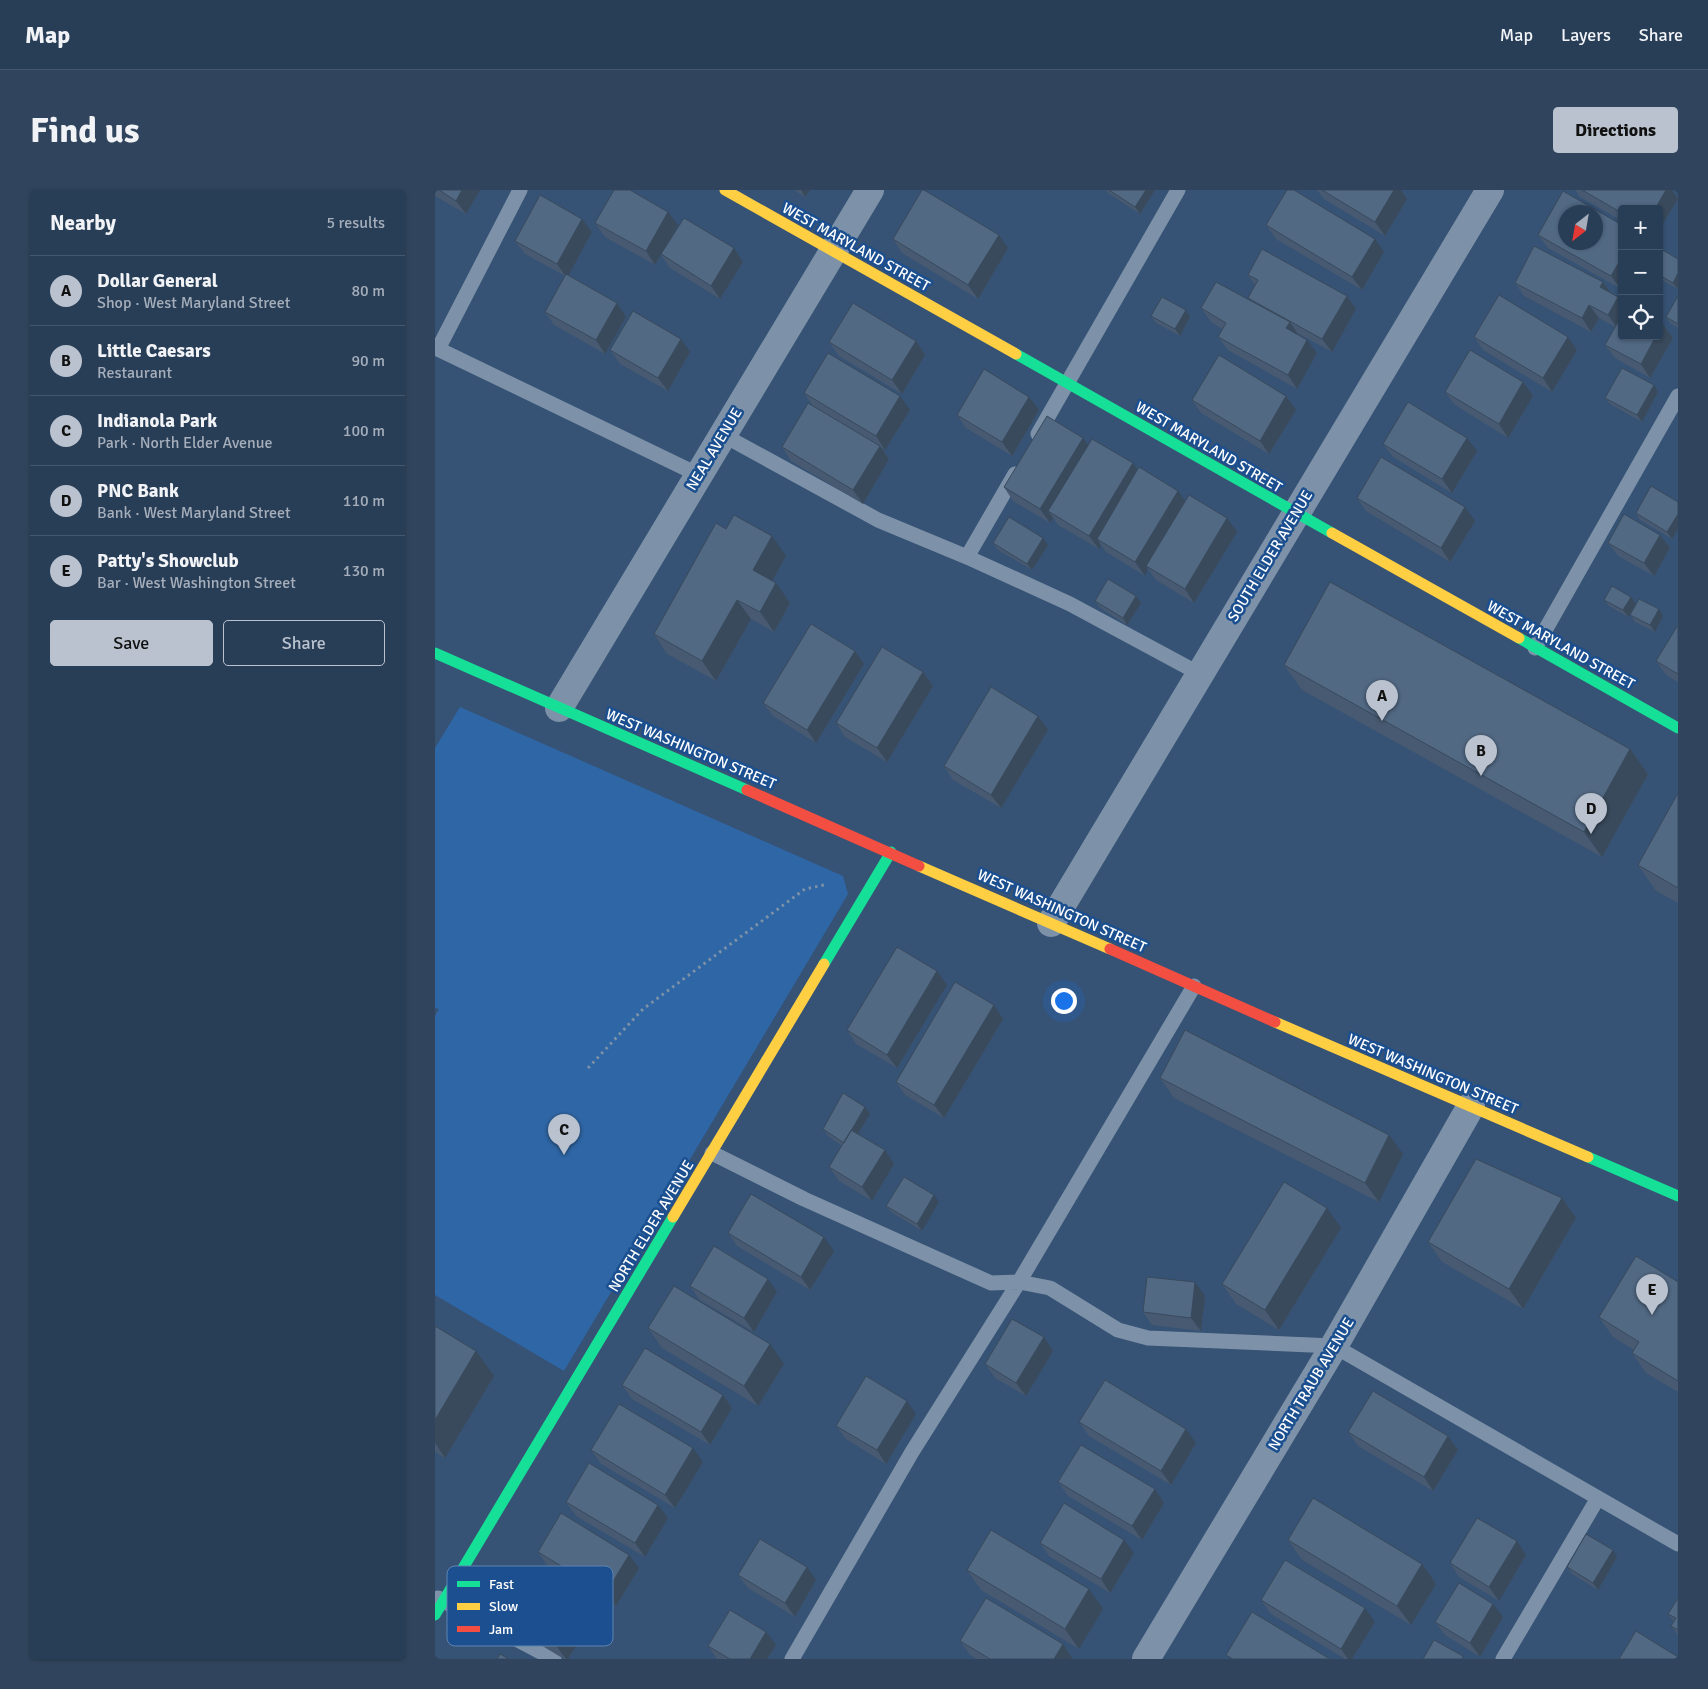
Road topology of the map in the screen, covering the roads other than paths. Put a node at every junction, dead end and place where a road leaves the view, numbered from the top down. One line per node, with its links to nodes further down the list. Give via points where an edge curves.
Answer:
1 (520, 190): 7 (lane)
2 (725, 190): 6 (street, WEST MARYLAND STREET)
3 (870, 190): 6 (street, NEAL AVENUE)
4 (1178, 190): 8 (lane)
5 (1489, 190): 14 (street, SOUTH ELDER AVENUE)
6 (833, 251): 8 (street, WEST MARYLAND STREET); 10 (street, NEAL AVENUE)
7 (436, 348): 13 (lane)
8 (1067, 384): 11 (lane); 14 (street, WEST MARYLAND STREET)
9 (1678, 396): 16 (lane)
10 (723, 435): 13 (street, NEAL AVENUE); 15 (lane, via 878,520)
11 (1031, 446)
12 (1022, 463): 15 (lane)
13 (699, 475): 19 (street, NEAL AVENUE)
14 (1296, 513): 16 (street, WEST MARYLAND STREET); 18 (street, SOUTH ELDER AVENUE)
15 (967, 557): 18 (lane, via 1070,604)
16 (1535, 648): 20 (street, WEST MARYLAND STREET)
17 (435, 653): 19 (street, WEST WASHINGTON STREET)
18 (1199, 674): 22 (street, SOUTH ELDER AVENUE)
19 (559, 708): 21 (street, WEST WASHINGTON STREET)
20 (1678, 728)
21 (891, 852): 22 (street, WEST WASHINGTON STREET); 25 (street, NORTH ELDER AVENUE)
22 (1051, 923): 23 (street, WEST WASHINGTON STREET)
23 (1194, 986): 24 (street, WEST WASHINGTON STREET); 27 (lane)
24 (1471, 1106): 26 (street, WEST WASHINGTON STREET); 28 (street, NORTH TRAUB AVENUE)
25 (712, 1153): 27 (lane, via 804,1199 991,1283); 31 (street, NORTH ELDER AVENUE)
26 (1678, 1196)
27 (1019, 1282): 28 (lane, via 1050,1288 1118,1330 1148,1338); 37 (lane, via 912,1452)
28 (1334, 1346): 29 (lane); 38 (street, NORTH TRAUB AVENUE)
29 (1598, 1498): 30 (lane); 39 (lane)
30 (1678, 1544)
31 (459, 1566)
32 (447, 1585): 33 (street, NORTH ELDER AVENUE)
33 (439, 1598): 34 (street, NORTH ELDER AVENUE)
34 (435, 1614)
35 (529, 1646): 36 (lane)
36 (554, 1659)
37 (792, 1659)
38 (1146, 1659)
39 (1503, 1659)

